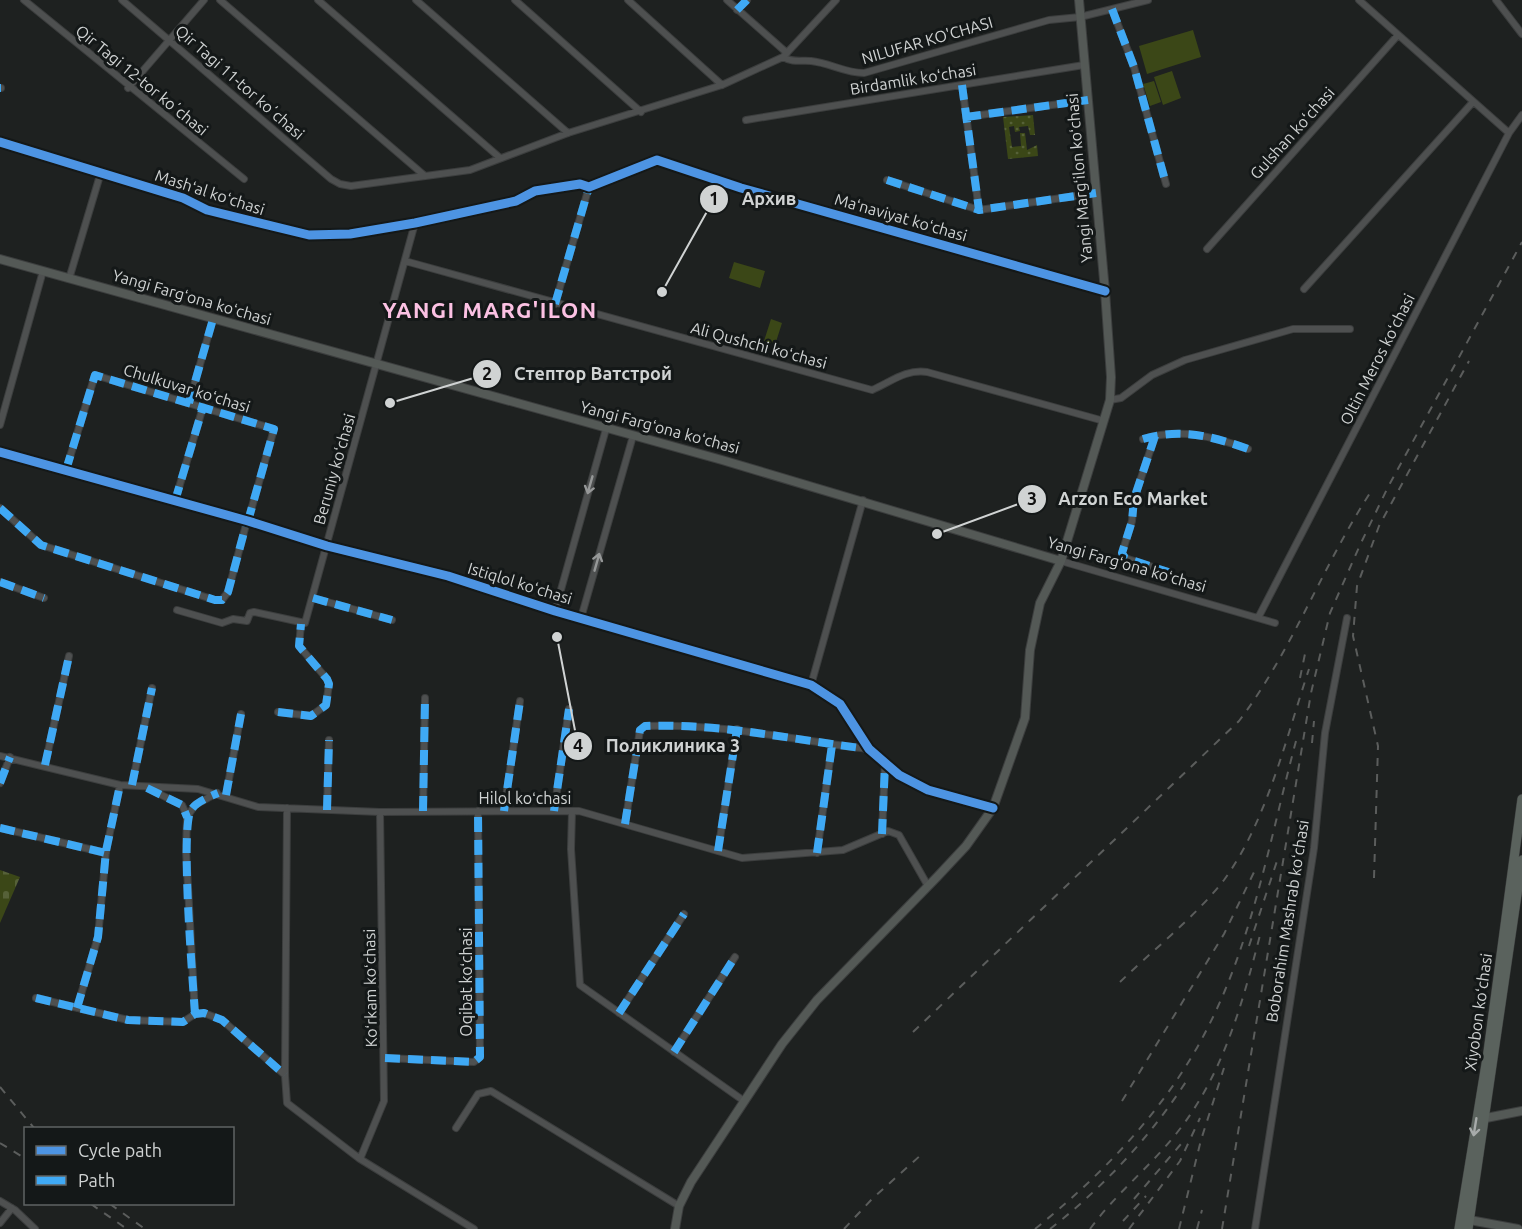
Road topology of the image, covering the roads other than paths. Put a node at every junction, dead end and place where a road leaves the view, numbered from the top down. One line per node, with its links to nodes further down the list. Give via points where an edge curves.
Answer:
1 (24, 0): 26 (street, Qir Tagi 12-tor koʼchasi)
2 (122, 0): 21 (street, Qir Tagi 11-tor koʼchasi)
3 (204, 0): 21 (street)
4 (220, 0): 38 (street)
5 (318, 0): 36 (street)
6 (416, 0): 33 (street)
7 (515, 0): 29 (street)
8 (628, 0): 24 (street)
9 (727, 0): 17 (street)
10 (747, 0): 17 (street)
11 (836, 0): 22 (street)
12 (1080, 0): 18 (main road, Yangi Margʻilon koʻchasi)
13 (1148, 0): 16 (street, NILUFAR KO'CHASI)
14 (1359, 0): 20 (street)
15 (1496, 0): 19 (street)
16 (1112, 9): 18 (street, NILUFAR KO'CHASI); 41 (street, via 1134,67)
17 (737, 10): 22 (street)
18 (1080, 16): 22 (street, NILUFAR KO'CHASI, via 1049,20 864,73 850,73 822,63 795,62); 23 (main road, Yangi Margʻilon koʻchasi)
19 (1522, 34)
20 (1398, 36): 28 (street); 46 (street, Gulshan koʻchasi)
21 (169, 39): 26 (street); 38 (street, Qir Tagi 11-tor koʼchasi, via 340,184 351,186)
22 (785, 55): 24 (street)
23 (1084, 65): 25 (street, Birdamlik koʻchasi); 27 (main road, Yangi Margʻilon koʻchasi)
24 (722, 85): 29 (street)
25 (962, 85): 31 (street); 32 (street, Birdamlik koʻchasi)
26 (129, 88): 39 (street, Qir Tagi 12-tor koʼchasi)
27 (1088, 100): 31 (street); 43 (main road, Yangi Margʻilon koʻchasi)
28 (1473, 102): 34 (street); 51 (street)
29 (641, 112): 33 (street)
30 (1522, 115): 34 (street, Oltin Meros koʻchasi)
31 (966, 117): 44 (street)
32 (746, 120)
33 (568, 133): 36 (street)
34 (1509, 133): 82 (street, Oltin Meros koʻchasi)
35 (0, 142): 37 (street, Mashʻal koʻchasi)
36 (499, 158): 38 (street, via 470,170)
37 (101, 172): 45 (street, Mashʻal koʻchasi, via 183,198 207,210 286,232 350,234); 50 (street)
38 (425, 176)
39 (244, 179)
40 (887, 180): 44 (street)
41 (1166, 184)
42 (588, 187): 45 (street, Maʻnaviyat koʻchasi, via 580,184 535,191 516,201); 52 (street, Maʻnaviyat koʻchasi, via 657,160 741,188); 53 (street)
43 (1096, 194): 44 (street); 52 (main road, Yangi Margʻilon koʻchasi)
44 (979, 210)
45 (415, 223): 48 (street, Beruniy koʻchasi)
46 (1207, 249)
47 (0, 259): 49 (main road, Yangi Fargʻona koʻchasi)
48 (405, 261): 53 (street, Ali Qushchi koʻchasi); 56 (street, Beruniy koʻchasi)
49 (43, 271): 50 (main road, Yangi Fargʻona koʻchasi); 61 (street)
50 (69, 279): 54 (main road, Yangi Fargʻona koʻchasi)
51 (1304, 289)
52 (1105, 291): 57 (main road, Yangi Margʻilon koʻchasi, via 1112,377)
53 (555, 304): 60 (street, Ali Qushchi koʻchasi, via 872,390 915,370)
54 (213, 319): 56 (main road, Yangi Fargʻona koʻchasi); 58 (street)
55 (1350, 329): 57 (street, via 1293,329 1185,360 1152,375 1121,398)
56 (377, 365): 62 (main road, Yangi Fargʻona koʻchasi); 73 (street, Beruniy koʻchasi)
57 (1110, 400): 60 (main road, Yangi Margʻilon koʻchasi)
58 (189, 403): 59 (street, Chulkuvar koʻchasi); 68 (street, Chulkuvar koʻchasi, via 95,375)
59 (203, 407): 70 (street); 72 (street, Chulkuvar koʻchasi, via 274,429)
60 (1104, 421): 74 (main road, Yangi Margʻilon koʻchasi)
61 (0, 425)
62 (606, 429): 63 (main road, Yangi Fargʻona koʻchasi); 80 (street, one-way to 80)
63 (633, 436): 69 (main road, Yangi Fargʻona koʻchasi); 81 (street, one-way to 63)
64 (1155, 436): 65 (street); 66 (street, via 1211,436); 75 (street, via 1134,499 1122,556)
65 (1143, 440)
66 (1248, 448)
67 (0, 452): 68 (street, Istiqlol koʻchasi)
68 (66, 470): 70 (street, Istiqlol koʻchasi)
69 (863, 500): 74 (main road, Yangi Fargʻona koʻchasi); 88 (street)
70 (175, 501): 72 (street, Istiqlol koʻchasi)
71 (0, 508): 72 (street, via 41,545 215,600 222,600 228,592)
72 (247, 521): 73 (street, Istiqlol koʻchasi)
73 (327, 546): 78 (street, Beruniy koʻchasi); 80 (street, Istiqlol koʻchasi, via 448,576)
74 (1061, 561): 82 (street, Yangi Fargʻona koʻchasi); 111 (main road, Yangi Margʻilon koʻchasi, via 1040,603 1030,650 1025,718)
75 (1171, 573)
76 (0, 582): 77 (street)
77 (44, 598)
78 (313, 598): 84 (street); 86 (street, Beruniy koʻchasi, via 308,618)
79 (177, 610): 86 (street, via 222,623 233,619 247,621 254,612)
80 (555, 611): 81 (street, Istiqlol koʻchasi)
81 (581, 618): 88 (street, Istiqlol koʻchasi)
82 (1258, 618): 85 (street, Yangi Fargʻona koʻchasi)
83 (1347, 618): 150 (street, Boborahim Mashrab koʻchasi, via 1325,733 1314,848)
84 (392, 621)
85 (1275, 623)
86 (301, 624): 93 (street, via 299,646 329,684 326,705 311,716)
87 (69, 656): 102 (street)
88 (810, 685): 98 (street, Istiqlol koʻchasi, via 840,704)
89 (152, 688): 105 (street)
90 (425, 698): 113 (street)
91 (520, 701): 115 (street)
92 (569, 709): 116 (street)
93 (278, 712)
94 (241, 714): 108 (street)
95 (737, 729): 97 (street); 120 (street, via 689,724 645,726 640,730); 123 (street)
96 (328, 740): 112 (street)
97 (832, 745): 98 (street); 125 (street)
98 (869, 749): 101 (street, Istiqlol koʻchasi)
99 (0, 756): 100 (street, Hilol koʻchasi)
100 (10, 758): 102 (street, Hilol koʻchasi); 103 (street)
101 (885, 764): 111 (street, Istiqlol koʻchasi, via 928,790); 122 (street)
102 (45, 765): 104 (street, Hilol koʻchasi)
103 (0, 783)
104 (120, 785): 105 (street, Hilol koʻchasi); 124 (street)
105 (132, 785): 106 (street, Hilol koʻchasi)
106 (147, 788): 107 (street, Hilol koʻchasi, via 177,787); 119 (street, via 182,806)
107 (218, 793): 108 (street, Hilol koʻchasi); 119 (street, via 195,805)
108 (226, 795): 110 (street, Hilol koʻchasi, via 258,807)
109 (1522, 799): 145 (main road, Xiyobon koʻchasi, one-way to 145)
110 (287, 808): 112 (street, Hilol koʻchasi); 136 (street)
111 (993, 808): 127 (main road, Yangi Margʻilon koʻchasi, via 966,846)
112 (327, 810): 118 (street, Hilol koʻchasi)
113 (423, 811): 114 (street, Hilol koʻchasi); 118 (street, Hilol koʻchasi)
114 (478, 811): 115 (street, Hilol koʻchasi); 135 (street, Oqibat koʻchasi, via 480,1057 474,1062)
115 (504, 811): 116 (street, Hilol koʻchasi)
116 (554, 811): 117 (street, Hilol koʻchasi)
117 (572, 811): 120 (street, Hilol koʻchasi); 133 (street, via 580,985)
118 (380, 812): 135 (street, Koʻrkam koʻchasi)
119 (188, 817): 132 (street, via 186,851)
120 (625, 824): 123 (street, Hilol koʻchasi)
121 (0, 828): 124 (street)
122 (882, 834): 125 (street, Hilol koʻchasi, via 843,850); 127 (street, via 888,831 899,835)
123 (718, 851): 125 (street, Hilol koʻchasi, via 742,858)
124 (106, 853): 131 (street, via 98,937)
125 (817, 853)
126 (1522, 860): 139 (main road, Xiyobon koʻchasi)
127 (928, 886): 137 (main road, Yangi Margʻilon koʻchasi, via 817,1000)
128 (684, 914): 133 (street)
129 (735, 957): 134 (street)
130 (36, 998): 131 (street)
131 (77, 1008): 132 (street, via 128,1020 183,1022)
132 (195, 1014): 136 (street, via 204,1012 222,1020)
133 (619, 1014): 134 (street)
134 (674, 1052): 137 (street)
135 (384, 1058): 141 (street, Koʻrkam koʻchasi, via 384,1101)
136 (285, 1075): 141 (street, via 287,1103)
137 (744, 1101): 143 (main road, Yangi Margʻilon koʻchasi)
138 (1522, 1111): 139 (main road)
139 (1486, 1118): 145 (main road, Xiyobon koʻchasi)
140 (456, 1128): 143 (street, via 478,1094 491,1091)
141 (360, 1160): 148 (street)
142 (0, 1201): 144 (street)
143 (679, 1206): 149 (main road, Yangi Margʻilon koʻchasi)
144 (12, 1208): 146 (street); 147 (street)
145 (1466, 1222): 151 (main road, Xiyobon koʻchasi); 152 (main road)
146 (0, 1223)
147 (34, 1229)
148 (474, 1229)
149 (675, 1229)
150 (1255, 1229)
151 (1459, 1229)
152 (1518, 1229)

